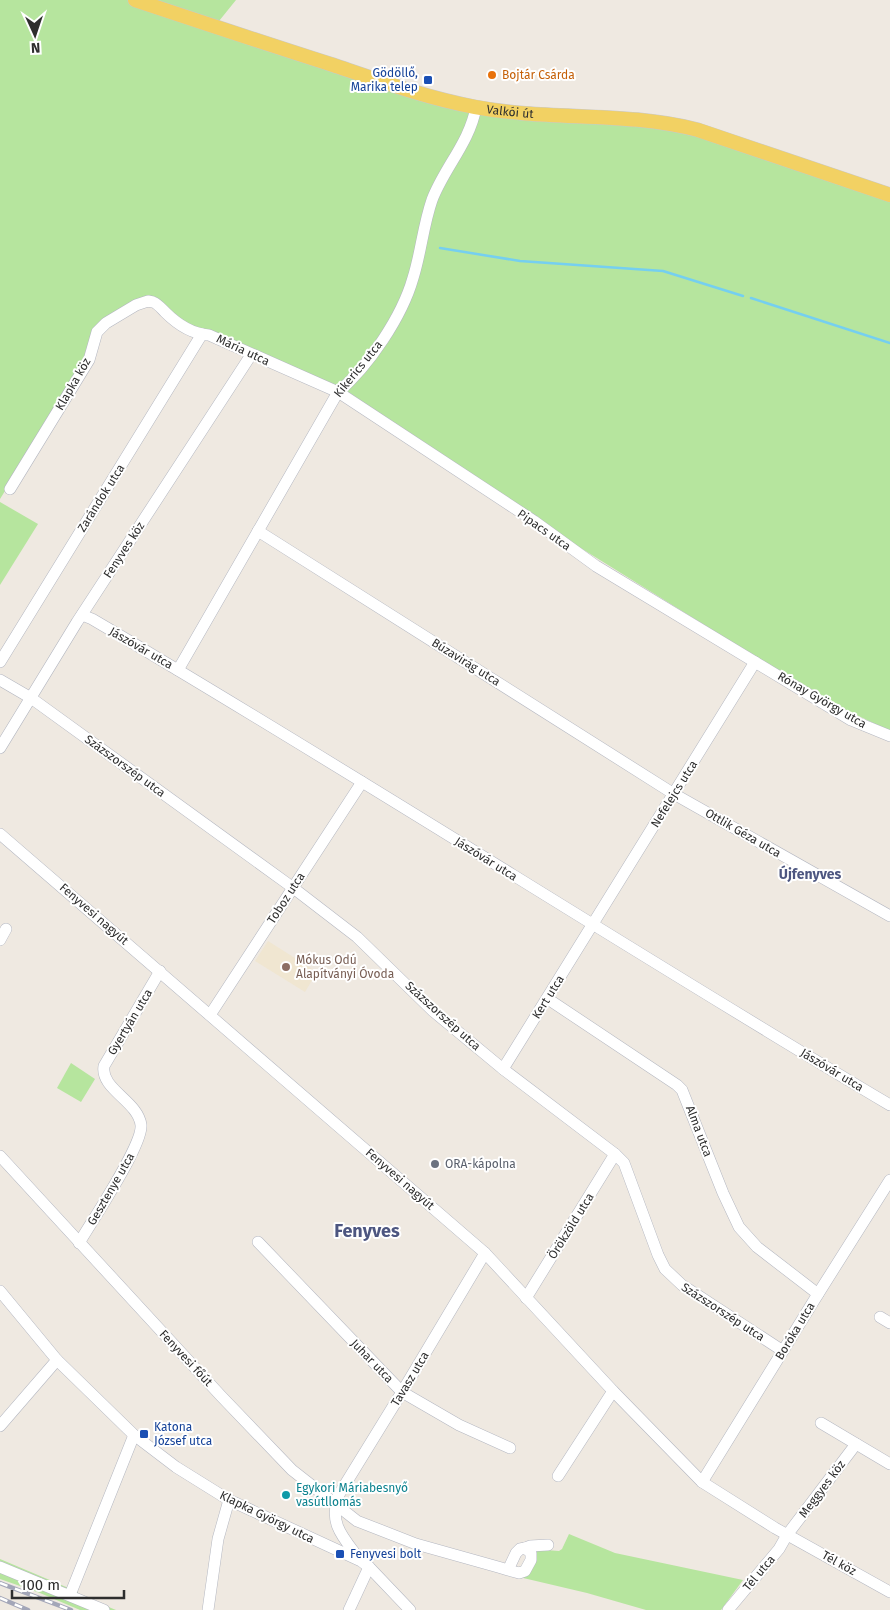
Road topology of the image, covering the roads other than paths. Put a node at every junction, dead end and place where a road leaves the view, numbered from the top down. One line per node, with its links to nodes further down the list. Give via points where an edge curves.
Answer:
1 (135, 0): 2 (main road, Valkói út, via 404,88)
2 (476, 107): 3 (main road, Valkói út, via 678,125); 7 (street, Kikerics utca, via 472,128 433,199 408,294 383,340 351,381)
3 (890, 195)
4 (153, 302): 5 (street, Mária utca, via 178,323); 8 (street, Klapka köz, via 143,302 120,314 97,332 89,360)
5 (202, 334): 6 (street, Mária utca); 11 (street, Zarándok utca)
6 (251, 355): 7 (street, Mária utca); 10 (street, Fenyves köz)
7 (338, 392): 9 (street, Kikerics utca); 12 (street, Pipacs utca, via 596,566)
8 (10, 489)
9 (258, 531): 13 (street, Kikerics utca); 19 (street, Búzavirág utca)
10 (82, 615): 13 (street, Jászóvár utca); 15 (street, Fenyves köz)
11 (0, 662)
12 (755, 662): 16 (street, Rónay György utca, via 851,720); 19 (street, Nefelejcs utca)
13 (178, 670): 18 (street, Jászóvár utca)
14 (0, 680): 15 (street)
15 (30, 698): 17 (street, Fenyves köz); 21 (street, Százszorszép utca)
16 (890, 736)
17 (0, 748)
18 (362, 782): 21 (street, Toboz utca); 23 (street, Jászóvár utca)
19 (674, 794): 22 (street, Ottlik Géza utca); 23 (street, Nefelejcs utca)
20 (0, 834): 26 (street, Fenyvesi nagyút)
21 (292, 887): 28 (street, Toboz utca); 29 (street, Százszorszép utca, via 357,937 422,1001)
22 (890, 916)
23 (592, 926): 27 (street, Kert utca); 30 (street, Jászóvár utca)
24 (6, 928): 25 (street)
25 (0, 940)
26 (160, 971): 28 (street, Fenyvesi nagyút); 31 (street, Gyertyán utca, via 104,1066 108,1082 136,1111)
27 (548, 998): 29 (street, Kert utca); 38 (street, Alma utca, via 682,1090 739,1227 757,1247)
28 (210, 1015): 37 (street, Fenyvesi nagyút)
29 (503, 1069): 32 (street, Százszorszép utca)
30 (890, 1105)
31 (141, 1133): 36 (street, Gesztenye utca)
32 (615, 1154): 40 (street, Örökzöld utca); 43 (street, Százszorszép utca, via 624,1163 665,1269 672,1277)
33 (0, 1156): 36 (street, Fenyvesi főút)
34 (890, 1180): 38 (street, Boróka utca)
35 (258, 1242): 46 (street, Juhar utca)
36 (79, 1243): 56 (street, Fenyvesi főút, via 292,1470)
37 (485, 1253): 40 (street, Fenyvesi nagyút); 46 (street, Tavasz utca)
38 (818, 1294): 43 (street, Boróka utca)
39 (1, 1296): 44 (street, Klapka György utca)
40 (526, 1298): 45 (street, Fenyvesi nagyút)
41 (880, 1317): 42 (street)
42 (890, 1323)
43 (783, 1351): 54 (street, Boróka utca)
44 (57, 1360): 48 (street); 49 (street, Klapka György utca)
45 (613, 1391): 53 (street); 54 (street, Fenyvesi nagyút)
46 (402, 1392): 51 (street, Juhar utca, via 459,1425); 56 (street, Tavasz utca)
47 (821, 1423): 50 (street)
48 (0, 1426)
49 (134, 1435): 55 (street, Klapka György utca); 64 (street)
50 (856, 1444): 52 (street); 57 (street, Meggyes köz)
51 (510, 1448)
52 (890, 1464)
53 (558, 1476)
54 (702, 1482): 57 (street, Fenyvesi nagyút)
55 (228, 1500): 60 (street, Klapka György utca); 66 (street, via 218,1539)
56 (335, 1505): 60 (street, via 334,1519 338,1528); 62 (street, Fenyvesi főút, via 357,1521 394,1536)
57 (788, 1534): 63 (street, Tél köz); 69 (street, Tél utca)
58 (548, 1545): 59 (street)
59 (525, 1548): 62 (street, via 516,1553); 62 (street, via 532,1556 526,1569 519,1573)
60 (365, 1564): 67 (street); 68 (street, Klapka György utca)
61 (0, 1567): 64 (street)
62 (508, 1570)
63 (890, 1592)
64 (70, 1595): 65 (street)
65 (104, 1610)
66 (208, 1610)
67 (349, 1610)
68 (410, 1610)
69 (728, 1610)

